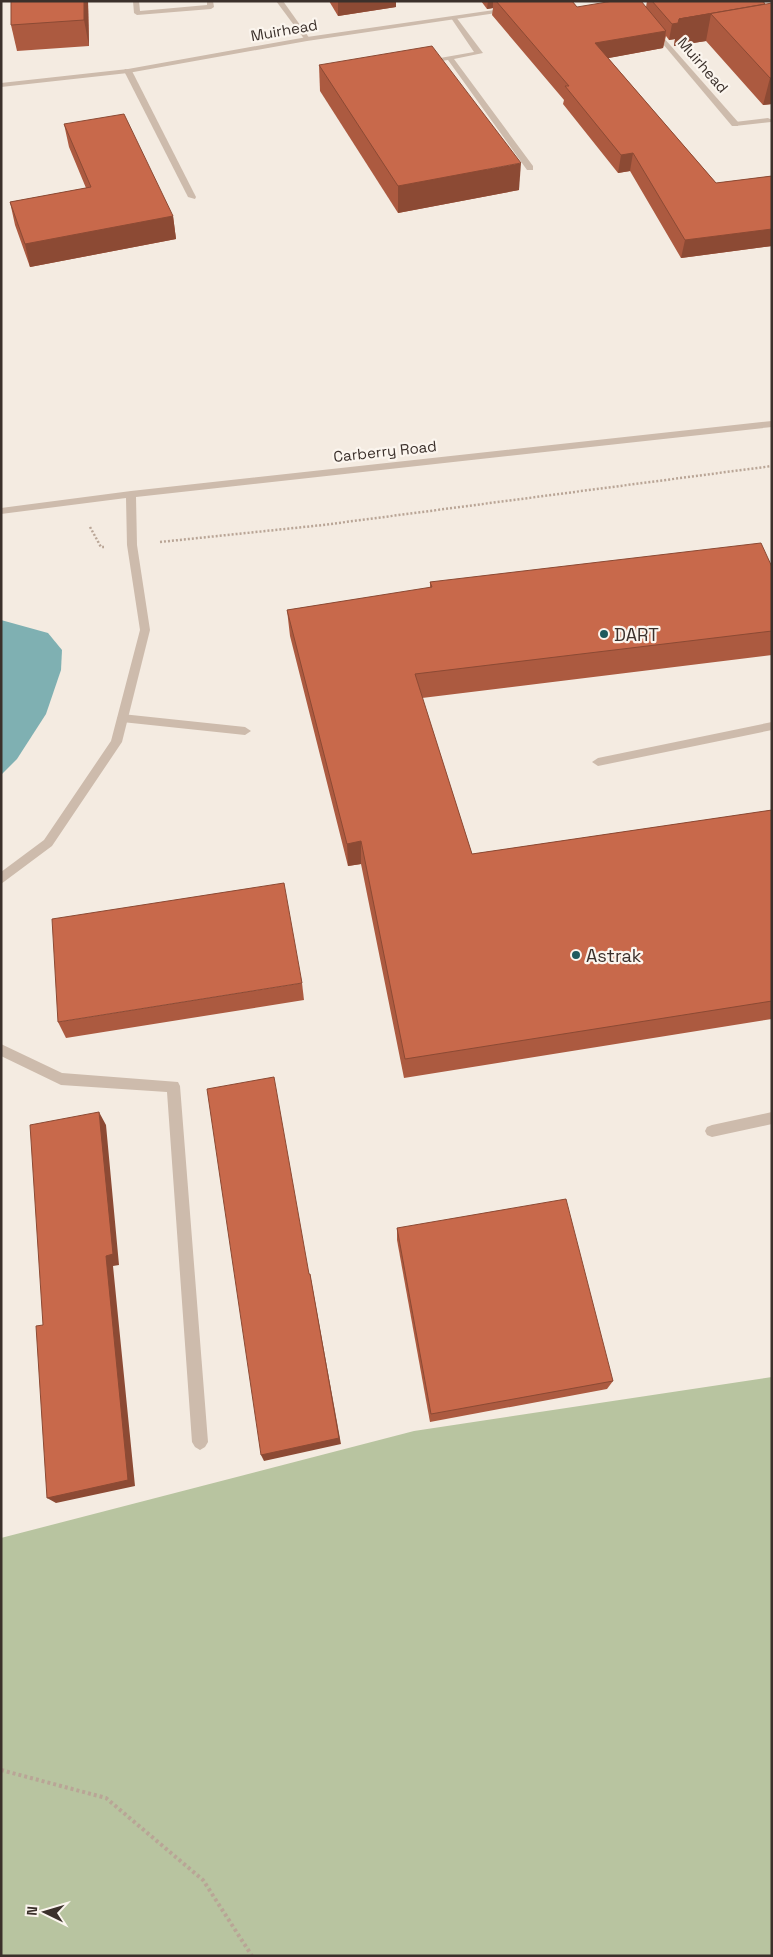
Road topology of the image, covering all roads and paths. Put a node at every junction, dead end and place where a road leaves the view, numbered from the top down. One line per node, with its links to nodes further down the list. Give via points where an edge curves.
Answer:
1 (136, 1): 2 (street, via 137,13 211,7)
2 (210, 1)
3 (279, 1): 7 (street)
4 (513, 10): 5 (street, Muirhead)
5 (454, 18): 7 (street, Muirhead); 10 (street, via 479,53)
6 (648, 22): 9 (street, Muirhead)
7 (307, 40): 12 (street, Muirhead)
8 (675, 42): 9 (street)
9 (666, 43): 14 (street, Muirhead, via 735,124)
10 (449, 57): 11 (street); 15 (street)
11 (419, 62)
12 (128, 71): 13 (street, Muirhead); 16 (street)
13 (1, 85)
14 (768, 120)
15 (530, 168)
16 (192, 197)
17 (772, 424): 19 (street, Carberry Road)
18 (772, 466): 22 (path, via 323,525)
19 (131, 494): 20 (street, Carberry Road); 22 (street)
20 (1, 510)
21 (82, 524): 22 (path, via 90,527 100,547)
22 (132, 546): 23 (street, via 145,630)
23 (122, 718): 25 (street); 27 (street, via 116,742 48,843)
24 (772, 726): 26 (street)
25 (245, 731)
26 (598, 762)
27 (1, 879)
28 (1, 1050): 31 (street, via 61,1079 174,1086)
29 (772, 1118): 30 (street)
30 (712, 1130)
31 (200, 1442)
32 (1, 1770): 33 (path, via 106,1798 204,1880)
33 (252, 1956)

